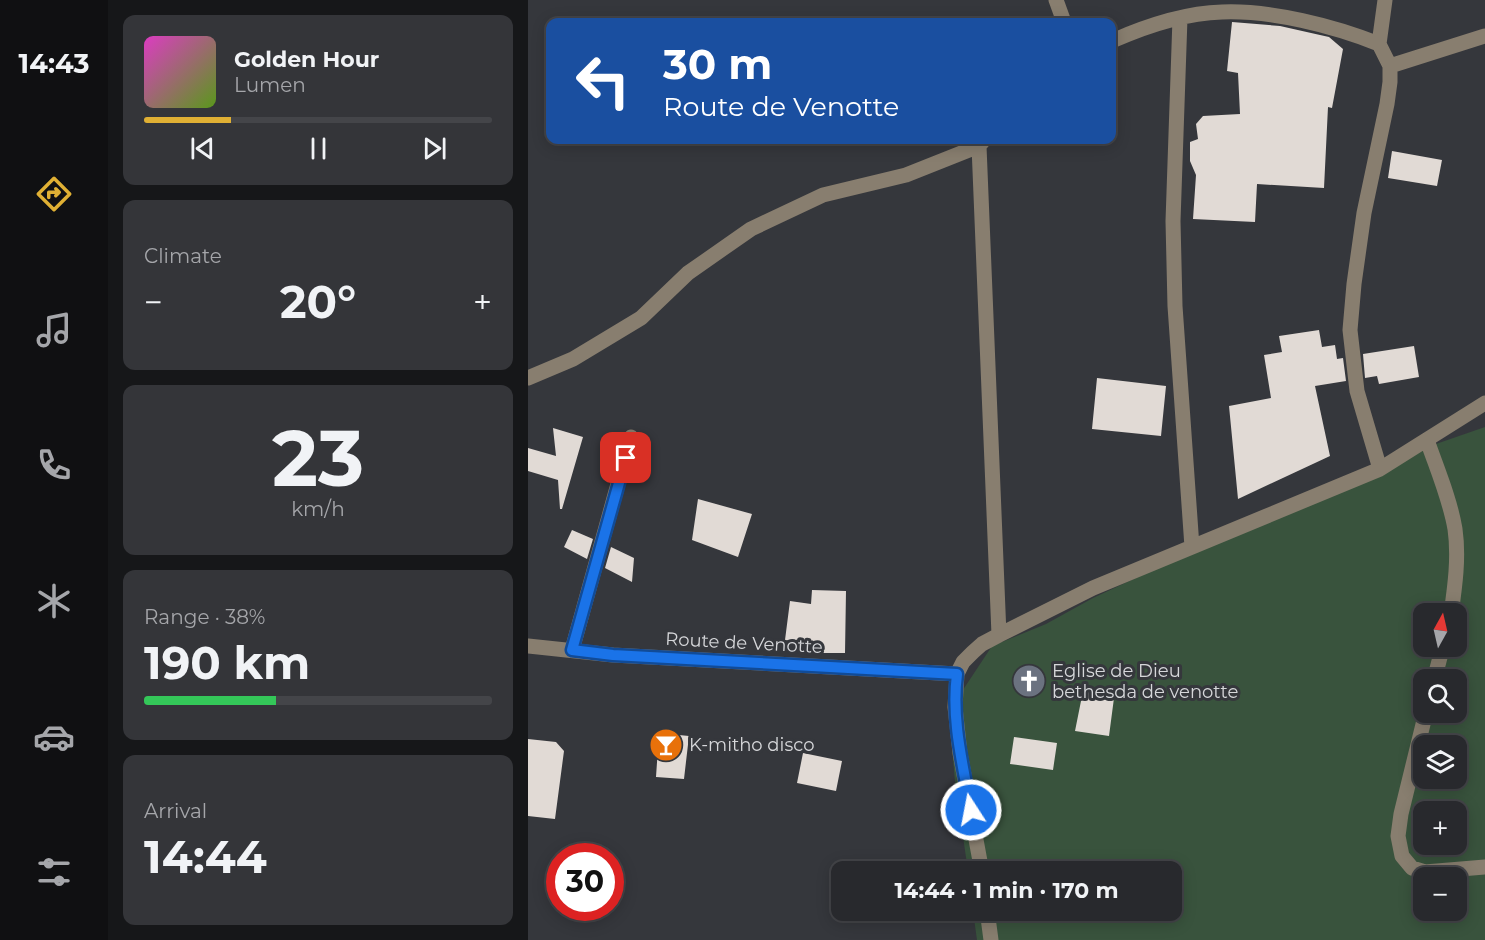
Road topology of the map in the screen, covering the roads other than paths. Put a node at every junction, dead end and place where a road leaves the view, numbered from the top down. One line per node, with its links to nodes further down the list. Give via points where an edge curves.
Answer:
1 (1056, 0): 4 (street)
2 (1385, 0): 8 (street)
3 (1223, 6): 5 (street); 8 (street, via 1350,32)
4 (1063, 18)
5 (1180, 18): 7 (street); 17 (street, via 1173,221)
6 (1485, 36): 9 (street)
7 (1116, 38)
8 (1379, 44): 9 (street)
9 (1390, 66): 16 (street, via 1387,104 1364,213 1350,330 1357,391)
10 (979, 144): 12 (street, via 906,176 824,195 751,229 688,273 641,318 573,359)
11 (981, 144): 19 (street)
12 (528, 378)
13 (1485, 403): 15 (street)
14 (632, 437): 21 (street)
15 (1427, 440): 16 (street); 18 (street, via 1455,530 1457,565)
16 (1380, 469): 17 (street)
17 (1192, 547): 19 (street, via 1093,588)
18 (1452, 603)
19 (999, 635): 22 (street, via 973,652)
20 (528, 646): 21 (street, Route de Venotte)
21 (572, 650): 22 (street, Route de Venotte)
22 (957, 674): 24 (street, via 958,736)
23 (1423, 723): 25 (street, via 1401,814 1398,837 1402,856 1412,868 1425,872)
24 (980, 861)
25 (1485, 867)
26 (988, 921): 27 (street)
27 (991, 940)

